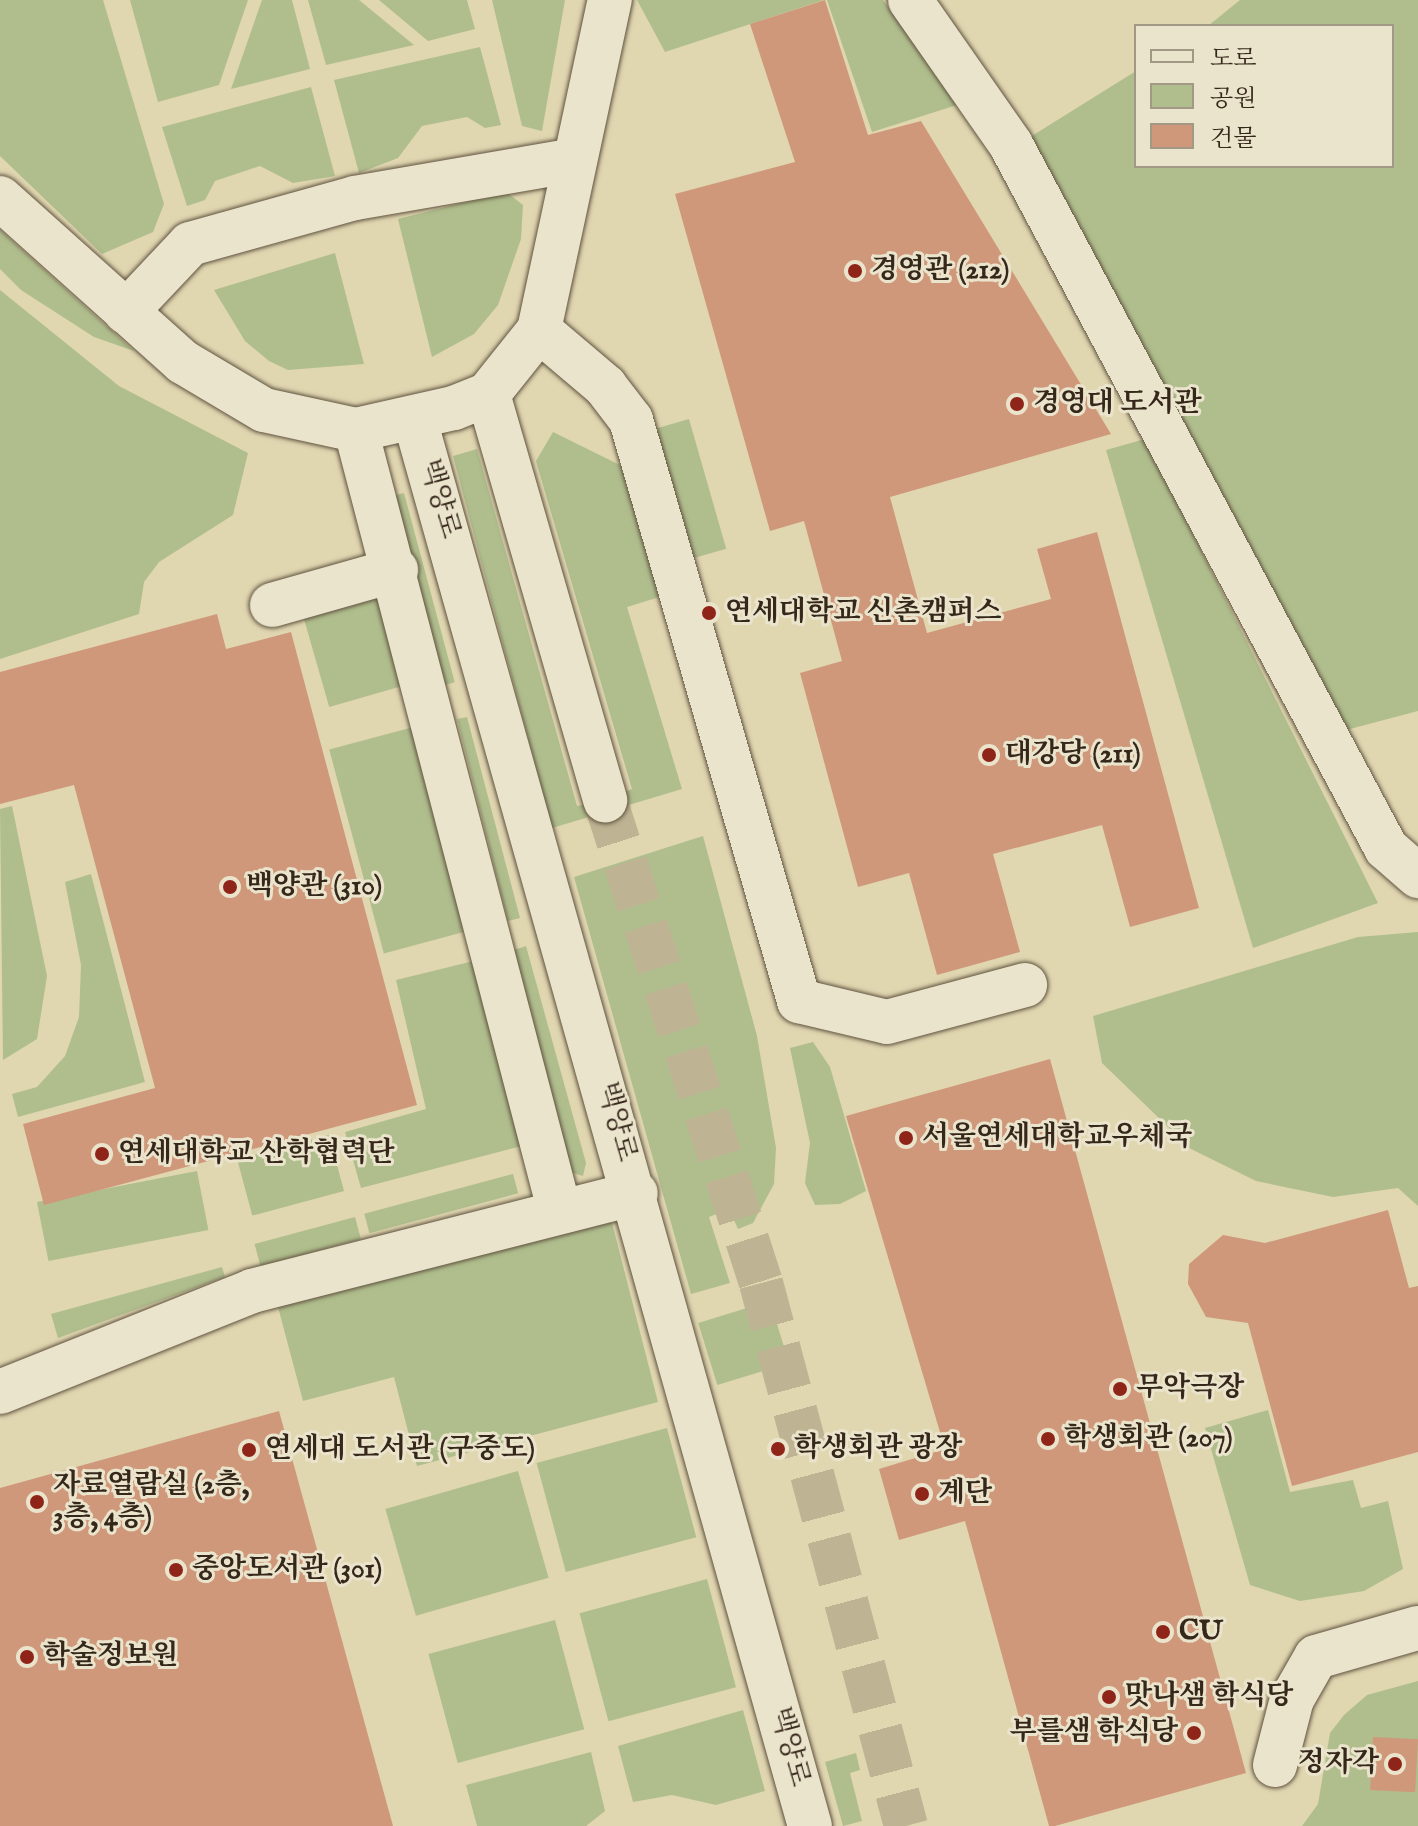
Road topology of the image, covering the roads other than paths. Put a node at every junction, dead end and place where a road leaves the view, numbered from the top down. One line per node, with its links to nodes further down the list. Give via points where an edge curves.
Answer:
1 (610, 0): 3 (street)
2 (910, 0): 13 (street, via 1011,145 1386,848)
3 (574, 160): 5 (street, via 184,226); 6 (street)
4 (0, 198): 5 (street)
5 (126, 312): 9 (street, via 183,362 264,410)
6 (539, 330): 7 (street); 14 (street, via 605,386 631,420 799,1001 887,1022)
7 (488, 394): 8 (street); 12 (street)
8 (415, 420): 9 (street); 15 (street, 백양로)
9 (356, 430): 10 (street)
10 (396, 570): 11 (street); 16 (street)
11 (272, 605)
12 (605, 800)
13 (1418, 876)
14 (1025, 985)
15 (636, 1193): 16 (street); 20 (street, 백양로)
16 (559, 1209): 17 (street, via 252,1291)
17 (0, 1392)
18 (1418, 1628): 19 (street, via 1316,1657 1292,1699)
19 (1275, 1765)
20 (810, 1826)

